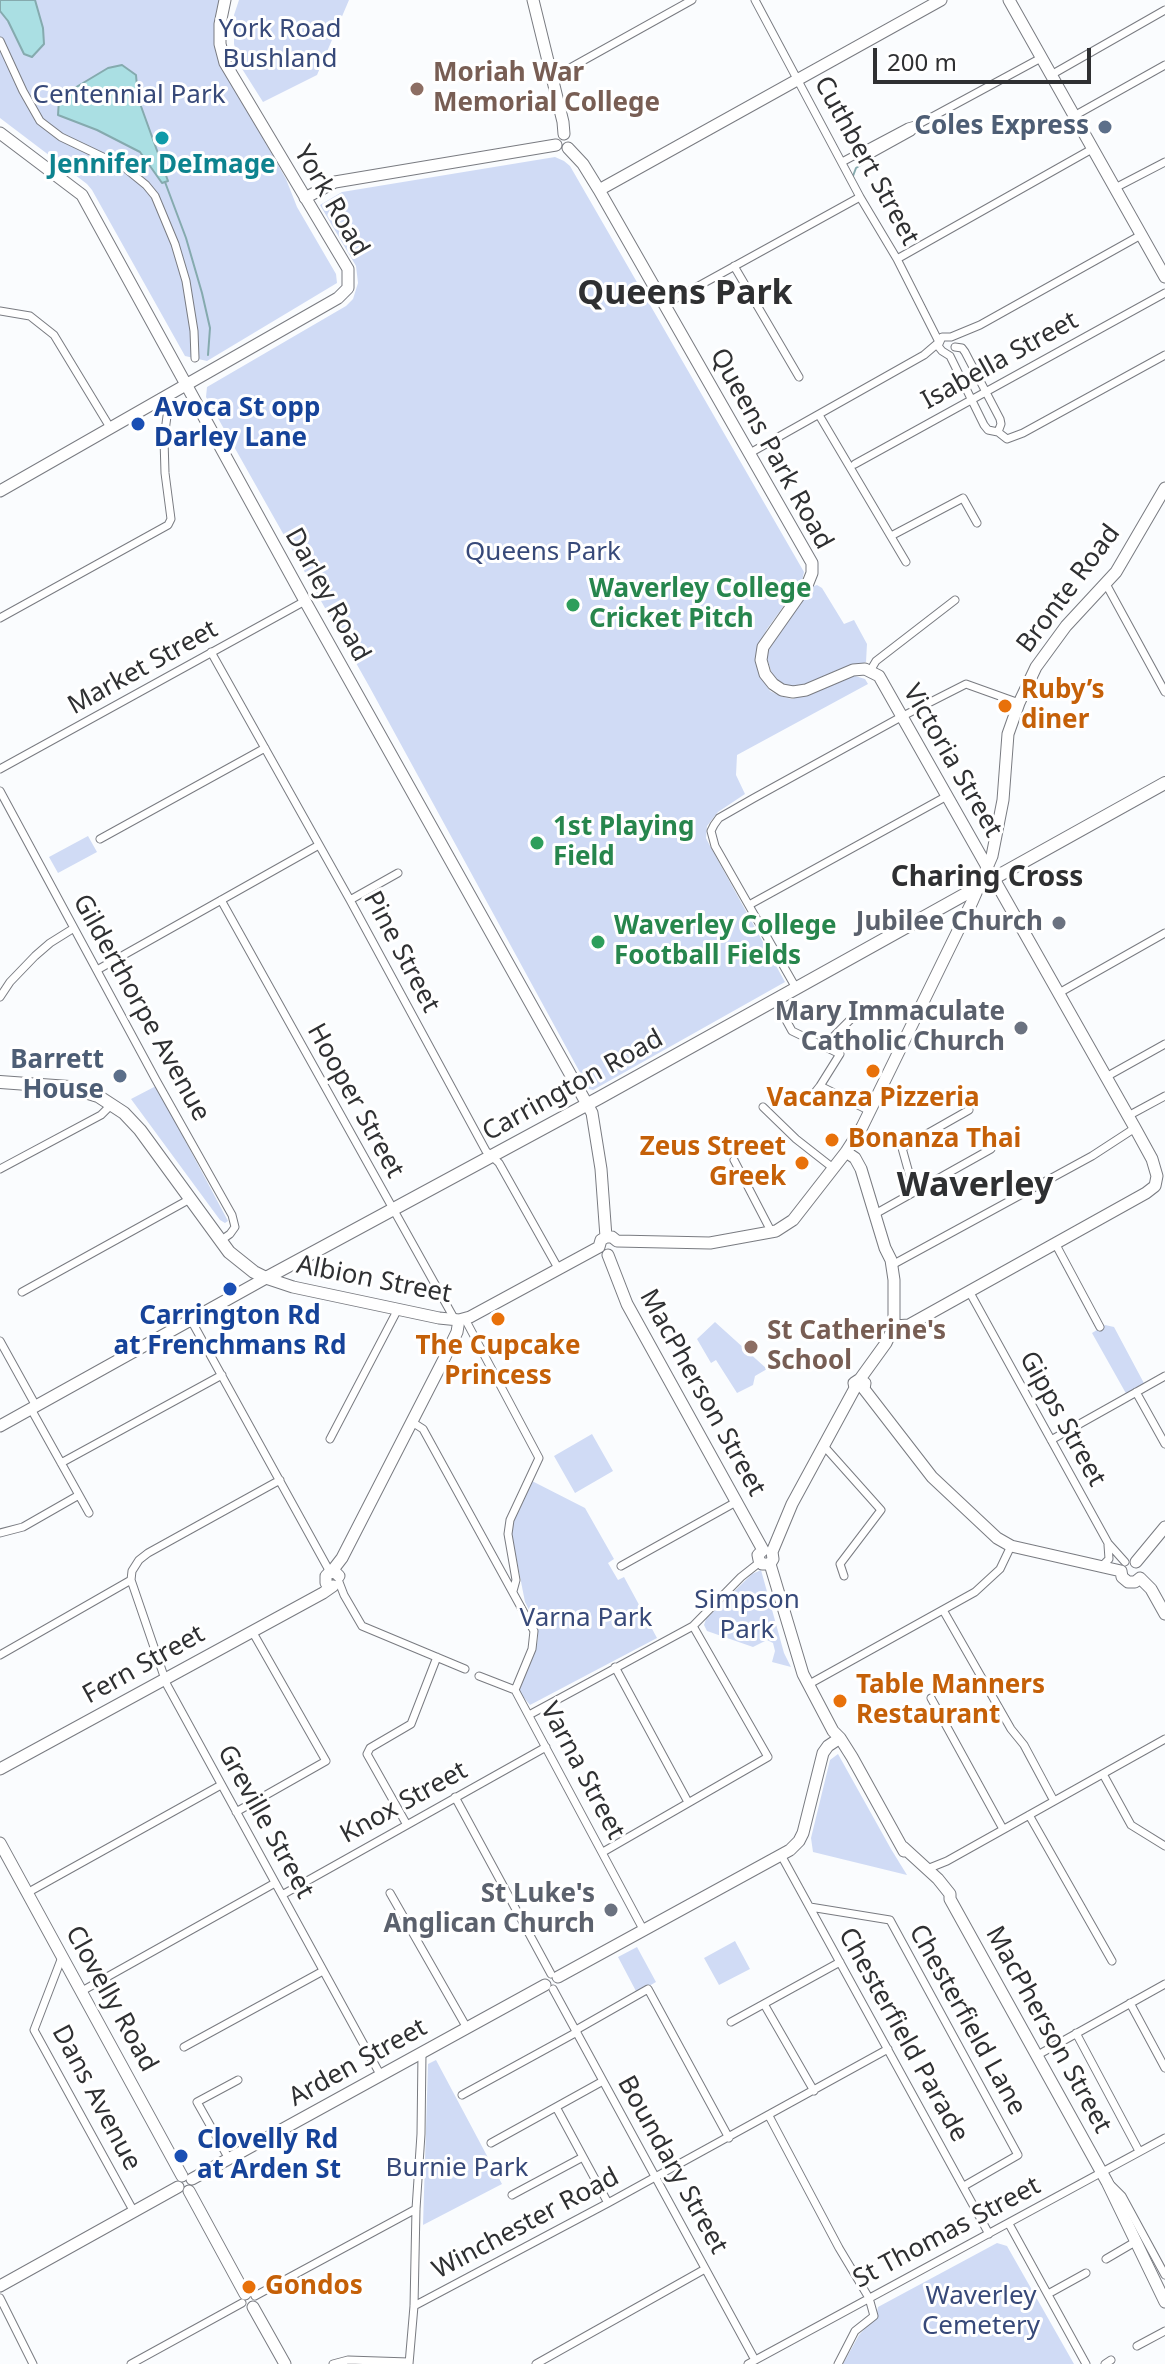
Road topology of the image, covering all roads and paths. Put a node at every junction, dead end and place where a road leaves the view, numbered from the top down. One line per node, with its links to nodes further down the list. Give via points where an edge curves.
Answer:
1 (225, 0): 23 (main road, York Road, via 220,34 225,63)
2 (533, 0): 13 (main road)
3 (692, 0): 13 (street)
4 (755, 0): 14 (street, Cuthbert Street)
5 (941, 0): 14 (main road)
6 (1009, 0): 10 (main road)
7 (1160, 0): 8 (street)
8 (1165, 10): 12 (street)
9 (0, 41): 41 (street, via 40,121 124,167 155,196 186,281)
10 (1041, 58): 12 (main road); 16 (street)
11 (1165, 65): 15 (street)
12 (1051, 75): 15 (main road)
13 (552, 78): 18 (main road)
14 (798, 80): 21 (street, Cuthbert Street); 25 (main road)
15 (1074, 116): 19 (main road)
16 (919, 124): 20 (street); 21 (street)
17 (0, 133): 43 (main road, Darley Road, via 82,195)
18 (562, 146): 25 (main road, Queens Park Road, via 583,164); 26 (main road, via 335,182)
19 (1092, 149): 24 (main road); 30 (street)
20 (864, 158)
21 (842, 162): 27 (street, Cuthbert Street)
22 (1165, 162): 24 (street)
23 (292, 175): 26 (main road); 28 (main road, York Road)
24 (1115, 188): 29 (main road)
25 (599, 190): 34 (main road, Queens Park Road)
26 (317, 191): 28 (main road)
27 (860, 197): 30 (street, Cuthbert Street); 31 (street)
28 (305, 198): 43 (main road, York Road, via 348,269 346,292)
29 (1141, 235): 32 (main road); 36 (street)
30 (897, 259): 39 (street, Cuthbert Street)
31 (734, 266): 34 (street); 42 (street)
32 (1165, 277)
33 (1165, 293): 44 (street, Isabella Street)
34 (664, 305): 50 (main road, Queens Park Road)
35 (0, 311): 48 (street, via 30,316 54,335)
36 (980, 325): 37 (street); 38 (street)
37 (951, 337): 38 (street); 39 (street, via 944,336)
38 (955, 346): 39 (street, via 950,352); 44 (street, via 965,352)
39 (941, 347): 45 (street, Cuthbert Street); 46 (street)
40 (1165, 355): 49 (street, via 1015,437 1007,439)
41 (195, 358)
42 (799, 377)
43 (183, 388): 48 (main road); 59 (main road, Darley Road)
44 (986, 391): 45 (street, Isabella Street); 49 (street, via 1001,424)
45 (973, 399): 49 (street, Cuthbert Street, via 984,425); 51 (street, Isabella Street)
46 (819, 415): 50 (street); 55 (street)
47 (167, 416): 60 (street, via 168,525)
48 (111, 429): 53 (main road)
49 (998, 432)
50 (750, 453): 62 (main road, Queens Park Road, via 813,568 808,583 766,640 761,653 765,674 782,690 793,692 853,670)
51 (855, 464)
52 (1165, 488): 57 (main road, Bronte Road)
53 (0, 491)
54 (977, 523): 55 (street, via 963,498)
55 (891, 536): 56 (street)
56 (906, 562)
57 (1106, 584): 63 (street); 64 (main road, Bronte Road, via 1046,652)
58 (955, 600): 62 (street)
59 (305, 601): 61 (street, Market Street); 97 (main road, Darley Road)
60 (0, 618)
61 (211, 652): 66 (street, Pine Street); 67 (street, Market Street)
62 (870, 671): 65 (main road, Victoria Street, via 879,676)
63 (1165, 692)
64 (1019, 703): 65 (street, via 966,684); 74 (main road, Bronte Road, via 1008,734 1002,812)
65 (901, 717): 70 (main road, Victoria Street); 78 (street, via 719,818 712,838)
66 (265, 748): 71 (street); 72 (street, Pine Street)
67 (0, 769)
68 (1165, 783): 74 (main road, Carrington Road)
69 (0, 791): 81 (street, Gilderthorpe Avenue)
70 (947, 796): 74 (main road, Victoria Street); 78 (street)
71 (100, 839)
72 (319, 845): 76 (street); 77 (street, Pine Street)
73 (398, 873): 77 (street)
74 (990, 873): 75 (main road, Carrington Road); 85 (main road, Victoria Street)
75 (979, 885): 79 (main road, Carrington Road); 80 (main road)
76 (221, 900): 83 (street); 112 (street, Hooper Street)
77 (350, 900): 105 (street, Pine Street)
78 (749, 905): 84 (street)
79 (942, 907): 80 (main road, via 955,912); 84 (main road, Carrington Road)
80 (962, 923): 100 (main road)
81 (74, 928): 83 (street, Gilderthorpe Avenue); 86 (street, via 35,956)
82 (1165, 933): 85 (street)
83 (97, 970): 115 (street, Gilderthorpe Avenue, via 232,1215 235,1227)
84 (796, 988): 87 (main road, Carrington Road)
85 (1059, 993): 91 (main road, Victoria Street)
86 (0, 997)
87 (775, 1000): 90 (street, via 792,1031); 97 (main road, Carrington Road)
88 (855, 1015): 90 (street)
89 (1165, 1044): 91 (street)
90 (824, 1046): 93 (street, via 840,1054)
91 (1106, 1077): 101 (main road, Victoria Street)
92 (0, 1082): 96 (main road, via 69,1087)
93 (820, 1086): 95 (street); 100 (street)
94 (1165, 1096): 101 (street)
95 (809, 1100)
96 (112, 1104): 108 (street); 111 (main road, via 133,1121)
97 (587, 1105): 105 (main road, Carrington Road); 117 (main road, MacPherson Street, via 593,1115)
98 (763, 1107): 107 (street)
99 (969, 1110): 110 (street, via 902,1148)
100 (870, 1111): 104 (main road)
101 (1128, 1116): 102 (main road, Victoria Street)
102 (1135, 1128): 109 (main road, Victoria Street); 120 (street)
103 (991, 1149): 110 (street)
104 (846, 1152): 107 (main road); 113 (main road, via 858,1162)
105 (492, 1155): 112 (main road, Carrington Road); 121 (street, Pine Street)
106 (734, 1160): 114 (street)
107 (833, 1168): 114 (main road, via 793,1220)
108 (0, 1169)
109 (1160, 1172): 116 (main road, via 1152,1189)
110 (914, 1191): 113 (street)
111 (190, 1199): 115 (main road); 125 (street)
112 (392, 1209): 119 (main road, Carrington Road); 128 (street, Hooper Street)
113 (875, 1214): 118 (main road)
114 (772, 1233): 117 (main road, Albion Street, via 710,1243)
115 (220, 1241): 122 (main road)
116 (1055, 1243): 124 (main road); 130 (street)
117 (608, 1245): 121 (main road, Albion Street); 147 (main road, MacPherson Street, via 627,1304)
118 (885, 1248): 120 (main road); 132 (main road, via 889,1316)
119 (294, 1262): 122 (main road, Carrington Road); 123 (main road, via 288,1276)
120 (892, 1265): 129 (main road)
121 (558, 1268): 128 (main road, Albion Street)
122 (266, 1278): 123 (main road, Albion Street); 127 (main road, Carrington Road)
123 (293, 1287): 126 (main road, Albion Street)
124 (969, 1291): 129 (main road, via 909,1325); 141 (street, Gipps Street)
125 (22, 1292)
126 (398, 1309): 128 (main road, Albion Street); 140 (street)
127 (191, 1320): 133 (street); 137 (main road, Carrington Road)
128 (459, 1320): 138 (main road, Fern Street); 161 (street, Hooper Street, via 539,1458 510,1520)
129 (894, 1326): 132 (main road)
130 (1100, 1327)
131 (0, 1341): 137 (street)
132 (879, 1350): 135 (main road)
133 (222, 1375): 144 (street); 145 (street)
134 (1165, 1376): 136 (street)
135 (860, 1386): 143 (main road); 152 (main road, via 932,1477 983,1527)
136 (1136, 1392): 141 (street); 142 (street)
137 (34, 1408): 139 (main road, Carrington Road); 144 (street)
138 (412, 1422): 159 (main road, Fern Street); 161 (street, Varna Street, via 423,1429)
139 (0, 1426)
140 (330, 1439)
141 (1051, 1440): 151 (street, Gipps Street)
142 (1165, 1444)
143 (823, 1445): 153 (main road); 157 (street, via 881,1510 840,1564)
144 (61, 1463): 146 (street)
145 (280, 1480): 159 (street); 160 (street, via 148,1553)
146 (79, 1495): 148 (street); 150 (street, via 23,1527)
147 (736, 1502): 153 (main road, MacPherson Street); 155 (street)
148 (89, 1513)
149 (1165, 1527): 154 (main road)
150 (0, 1533)
151 (1108, 1543): 154 (street, Gipps Street); 156 (street, via 1108,1562)
152 (1011, 1546): 156 (main road); 162 (street, via 1000,1569 975,1592)
153 (766, 1557): 164 (street); 168 (main road, MacPherson Street)
154 (1127, 1565): 156 (main road); 158 (main road, via 1142,1569); 158 (main road, via 1122,1577 1128,1582)
155 (621, 1566)
156 (1101, 1567)
157 (844, 1576)
158 (1140, 1578): 163 (main road)
159 (332, 1579): 165 (main road, Fern Street, via 310,1600); 167 (street, via 362,1626)
160 (131, 1580): 166 (street); 172 (street, Greville Street)
161 (513, 1591): 174 (street, Varna Street, via 535,1634)
162 (943, 1610): 173 (street); 184 (street)
163 (1165, 1614)
164 (693, 1626): 169 (street); 185 (street, via 768,1757)
165 (252, 1631): 172 (main road, Fern Street); 186 (street, via 326,1761)
166 (0, 1655)
167 (437, 1657): 170 (street); 188 (street, via 411,1724 367,1754)
168 (800, 1663): 173 (main road, MacPherson Street); 177 (main road, MacPherson Street)
169 (615, 1667): 176 (street); 185 (street)
170 (465, 1669)
171 (479, 1676): 174 (street)
172 (165, 1678): 180 (main road, Fern Street); 182 (street, Greville Street)
173 (813, 1682): 177 (main road, MacPherson Street)
174 (515, 1690): 176 (street, Varna Street)
175 (931, 1698): 189 (street)
176 (529, 1715): 179 (street, Varna Street)
177 (840, 1738): 193 (main road, Arden Street, via 823,1753 799,1841); 196 (main road, MacPherson Street, via 913,1866)
178 (1165, 1739): 181 (street)
179 (546, 1747): 183 (street, Knox Street); 192 (street, Varna Street)
180 (0, 1769)
181 (1103, 1774): 184 (street); 191 (street, via 1131,1825)
182 (221, 1785): 186 (street, Greville Street); 199 (street)
183 (455, 1797): 188 (street, Knox Street); 209 (street, Boundary Street)
184 (1054, 1801): 187 (street)
185 (688, 1802): 192 (street)
186 (236, 1812): 197 (street, Greville Street)
187 (1029, 1815): 189 (street); 206 (street)
188 (407, 1825): 201 (street, Knox Street)
189 (1003, 1829): 195 (street)
190 (0, 1843): 194 (main road, Clovelly Road)
191 (1165, 1846)
192 (603, 1852): 204 (street, Varna Street)
193 (781, 1855): 203 (street, Chesterfield Parade); 204 (main road, Arden Street)
194 (4, 1859): 199 (main road, Clovelly Road)
195 (947, 1861): 196 (street); 198 (street)
196 (925, 1873): 198 (main road, MacPherson Street); 202 (main road, MacPherson Street)
197 (275, 1883): 201 (street, Greville Street); 211 (street)
198 (943, 1884): 202 (main road, MacPherson Street)
199 (27, 1893): 205 (main road, Clovelly Road)
200 (390, 1893): 215 (street)
201 (282, 1895): 208 (street, Greville Street)
202 (950, 1899): 221 (main road, MacPherson Street)
203 (810, 1907): 207 (street, Chesterfield Parade); 239 (street, Chesterfield Lane, via 890,1920 1018,2155)
204 (644, 1931): 209 (main road, Arden Street)
205 (62, 1957): 211 (main road, Clovelly Road); 243 (street, Dans Avenue, via 34,2030 36,2038)
206 (1112, 1961)
207 (840, 1962): 213 (street); 219 (street, Chesterfield Parade)
208 (323, 1971): 218 (street); 223 (street, Greville Street)
209 (552, 1981): 215 (main road, Arden Street); 216 (street, Boundary Street)
210 (1165, 1984): 212 (street)
211 (82, 1991): 238 (main road, Clovelly Road)
212 (1130, 2003): 217 (street); 222 (street)
213 (764, 2004): 214 (street); 226 (street)
214 (731, 2022)
215 (467, 2028): 220 (main road, Arden Street)
216 (576, 2031): 225 (street, Boundary Street); 227 (street); 230 (street, via 648,1989)
217 (1076, 2033): 221 (street); 233 (street)
218 (184, 2047)
219 (888, 2049): 226 (street, Winchester Road); 239 (street, Chesterfield Parade)
220 (422, 2053): 223 (main road, Arden Street); 242 (street)
221 (1036, 2056): 236 (main road, MacPherson Street)
222 (1165, 2068)
223 (381, 2076): 235 (main road, Arden Street)
224 (238, 2080): 235 (street, via 197,2102)
225 (603, 2081): 228 (street); 237 (street, Boundary Street)
226 (814, 2091): 229 (street, Winchester Road)
227 (462, 2095)
228 (556, 2107): 232 (street); 234 (street)
229 (769, 2116): 230 (street, Winchester Road); 255 (street)
230 (729, 2138): 237 (street, Winchester Road)
231 (1165, 2138): 233 (street, St Thomas Street)
232 (491, 2143)
233 (1139, 2151): 236 (street, St Thomas Street)
234 (583, 2157): 240 (street); 241 (street)
235 (229, 2159): 238 (main road, Arden Street)
236 (1104, 2177): 244 (street, St Thomas Street); 246 (main road, MacPherson Street); 248 (street, MacPherson Street, via 1122,2196)
237 (656, 2178): 241 (street, Winchester Road); 249 (street, Boundary Street)
238 (185, 2183): 243 (main road, Arden Street); 256 (main road, Clovelly Road)
239 (964, 2186): 245 (street, Chesterfield Parade)
240 (512, 2195)
241 (608, 2203): 258 (street, Winchester Road)
242 (416, 2209): 256 (street); 258 (street)
243 (134, 2212): 252 (main road, Arden Street)
244 (1009, 2224): 245 (street, St Thomas Street); 253 (street)
245 (989, 2234): 255 (street, St Thomas Street)
246 (1135, 2242): 247 (street); 257 (main road, MacPherson Street)
247 (1106, 2259)
248 (1162, 2261): 251 (street, MacPherson Street)
249 (705, 2269): 262 (street, Boundary Street); 269 (street)
250 (1086, 2273): 253 (street)
251 (1165, 2275)
252 (1, 2284)
253 (1048, 2294): 271 (street)
254 (0, 2298): 264 (street)
255 (869, 2298): 262 (street, St Thomas Street); 270 (street, via 874,2316 855,2331)
256 (249, 2300): 261 (street); 267 (main road, Clovelly Road)
257 (1165, 2302)
258 (414, 2306): 263 (street)
259 (1165, 2331): 260 (street)
260 (1137, 2346)
261 (146, 2355): 265 (street); 266 (street)
262 (752, 2362)
263 (409, 2363): 268 (street)
264 (33, 2364)
265 (131, 2364)
266 (151, 2364)
267 (285, 2364)
268 (333, 2364)
269 (536, 2364)
270 (838, 2364)
271 (1086, 2364)

